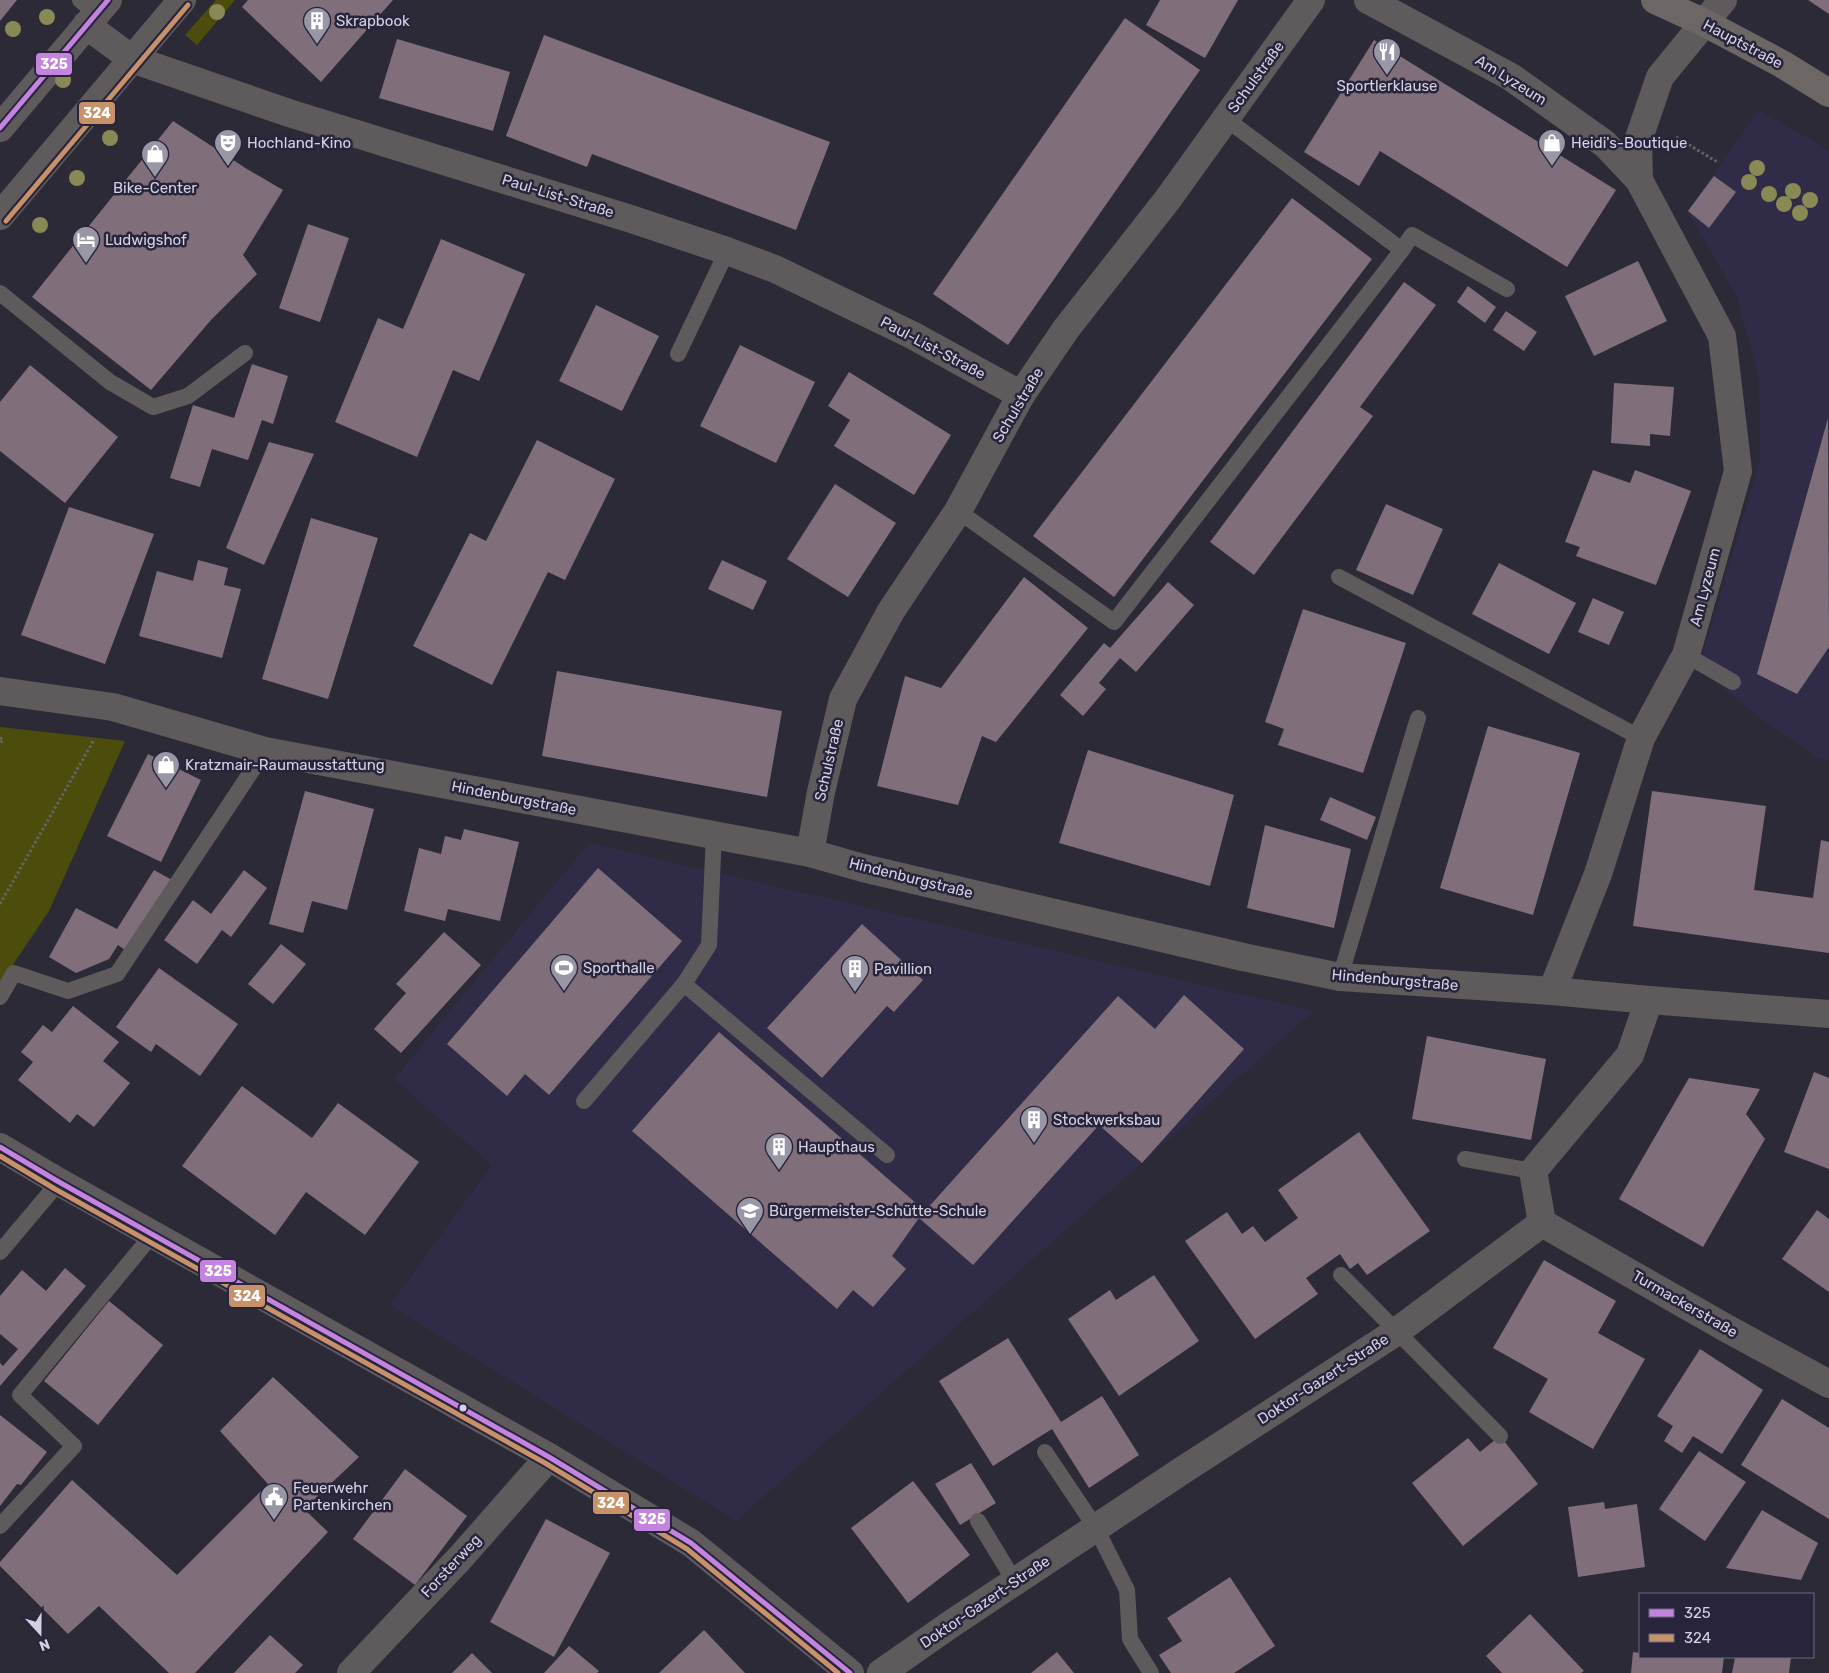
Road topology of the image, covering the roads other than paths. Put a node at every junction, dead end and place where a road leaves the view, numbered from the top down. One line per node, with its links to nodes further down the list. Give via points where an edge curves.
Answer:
1 (182, 0): 8 (street)
2 (1311, 0): 10 (street, Schulstraße)
3 (1368, 0): 12 (street, Am Lyzeum, via 1511,77 1605,144)
4 (1655, 0): 7 (main road, Hauptstraße)
5 (1723, 0): 7 (street, Am Lyzeum)
6 (92, 10): 8 (street, Paul-List-Straße); 11 (street)
7 (1705, 23): 9 (main road, Hauptstraße); 12 (street, Am Lyzeum, via 1660,77 1638,141)
8 (132, 59): 13 (street); 15 (street, Paul-List-Straße, via 289,114)
9 (1829, 93)
10 (1226, 119): 14 (lane); 20 (street, Schulstraße, via 1066,329)
11 (0, 128)
12 (1639, 180): 23 (street, Am Lyzeum, via 1722,336 1738,471)
13 (0, 216)
14 (1402, 250): 16 (lane, via 1412,234); 21 (lane, via 1114,622)
15 (727, 251): 19 (lane); 20 (street, Paul-List-Straße, via 912,334)
16 (1507, 289)
17 (0, 293): 18 (lane, via 110,382 153,407 188,396)
18 (245, 353)
19 (678, 354)
20 (1021, 395): 21 (street, Schulstraße)
21 (958, 511): 30 (street, Schulstraße, via 892,611 843,699)
22 (1339, 577): 27 (lane)
23 (1686, 656): 24 (lane); 27 (street, Am Lyzeum)
24 (1733, 682)
25 (0, 691): 28 (street, Hindenburgstraße, via 113,707)
26 (1418, 718): 31 (lane)
27 (1642, 738): 33 (street, Am Lyzeum, via 1598,874)
28 (265, 751): 29 (street, Hindenburgstraße); 34 (lane, via 118,974 68,991 14,973)
29 (714, 834): 30 (street, Hindenburgstraße); 32 (lane, via 709,945)
30 (810, 853): 31 (street, Hindenburgstraße, via 1243,957)
31 (1340, 977): 33 (street, Hindenburgstraße)
32 (684, 984): 37 (lane); 39 (lane)
33 (1552, 991): 35 (street, Hindenburgstraße)
34 (0, 997)
35 (1649, 1000): 36 (street, Hindenburgstraße); 41 (street, via 1630,1055)
36 (1829, 1014)
37 (584, 1101)
38 (0, 1147): 42 (street)
39 (887, 1155)
40 (1465, 1159): 41 (lane)
41 (1533, 1171): 43 (street)
42 (59, 1182): 44 (street); 45 (lane)
43 (1542, 1223): 47 (street, Doktor-Gazert-Straße); 48 (street, Turmackerstraße)
44 (153, 1234): 51 (street); 53 (lane, via 20,1395 74,1446)
45 (0, 1252)
46 (1341, 1275): 47 (lane)
47 (1396, 1332): 49 (lane); 54 (street, Doktor-Gazert-Straße)
48 (1829, 1384)
49 (1500, 1436)
50 (1045, 1452): 54 (lane)
51 (549, 1458): 56 (street, Forsterweg); 57 (street, via 691,1543)
52 (978, 1521): 55 (lane)
53 (0, 1526)
54 (1096, 1528): 55 (street, Doktor-Gazert-Straße); 59 (lane, via 1126,1590 1130,1639)
55 (1015, 1582): 58 (street, Doktor-Gazert-Straße)
56 (351, 1673)
57 (850, 1673)
58 (881, 1673)
59 (1151, 1673)

